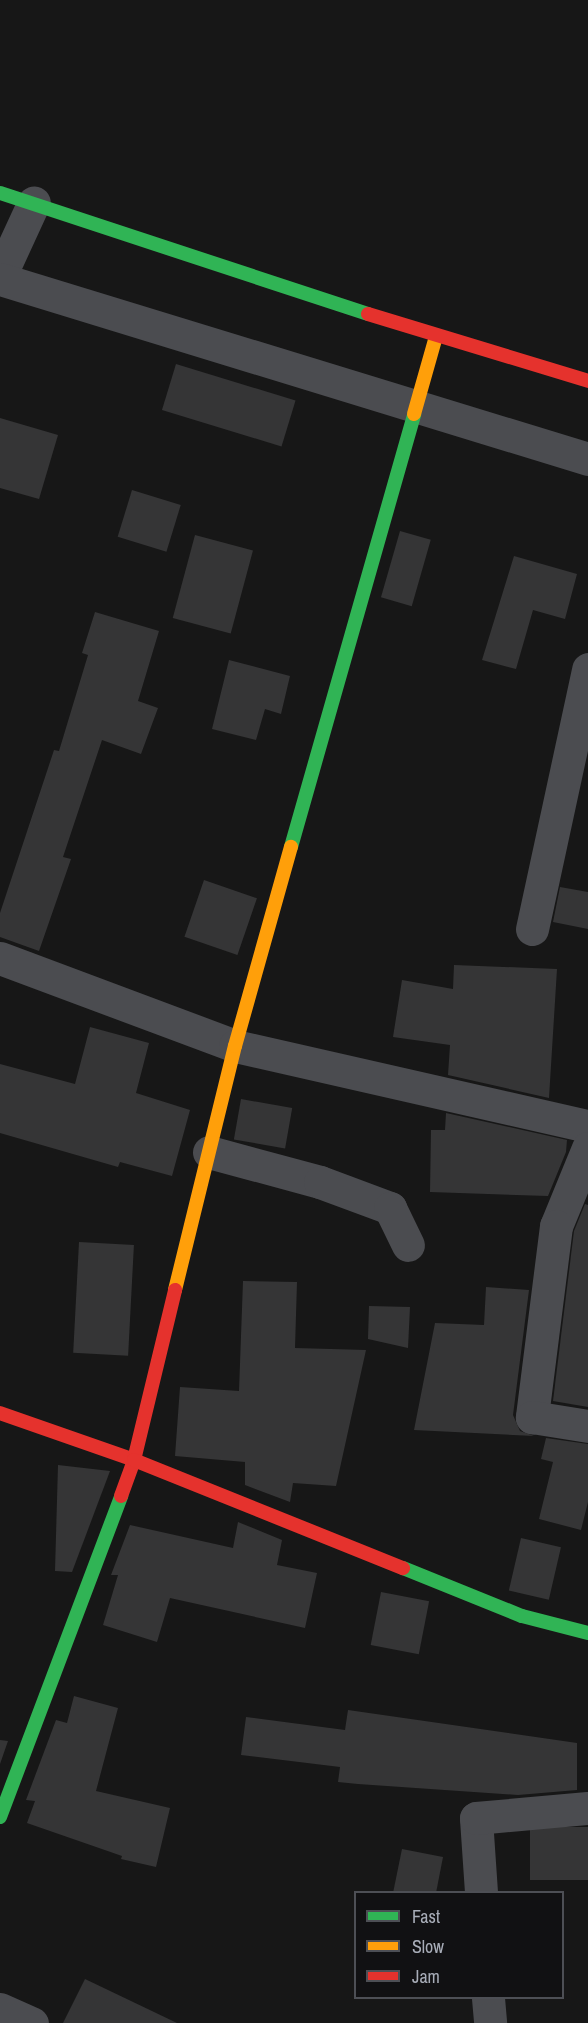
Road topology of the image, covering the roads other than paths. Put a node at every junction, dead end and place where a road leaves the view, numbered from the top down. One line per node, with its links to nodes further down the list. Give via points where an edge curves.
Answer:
1 (0, 193): 2 (street)
2 (34, 202): 3 (street); 4 (street)
3 (0, 278): 6 (street)
4 (436, 336): 5 (street); 6 (street)
5 (588, 381)
6 (416, 406): 7 (street); 11 (street)
7 (588, 459)
8 (588, 669): 9 (street)
9 (532, 929)
10 (0, 958): 11 (street)
11 (235, 1046): 12 (street); 14 (street)
12 (588, 1126)
13 (588, 1148): 17 (street, via 556,1226 532,1417)
14 (209, 1152): 15 (street, via 320,1182 390,1209); 18 (street)
15 (408, 1245)
16 (0, 1413): 18 (street)
17 (588, 1426)
18 (134, 1460): 19 (street, via 522,1616); 21 (street)
19 (588, 1633)
20 (588, 1808): 22 (street, via 477,1818)
21 (0, 1817)
22 (481, 1891)
23 (488, 1999): 26 (street)
24 (0, 2009): 25 (street)
25 (32, 2023)
26 (490, 2023)

